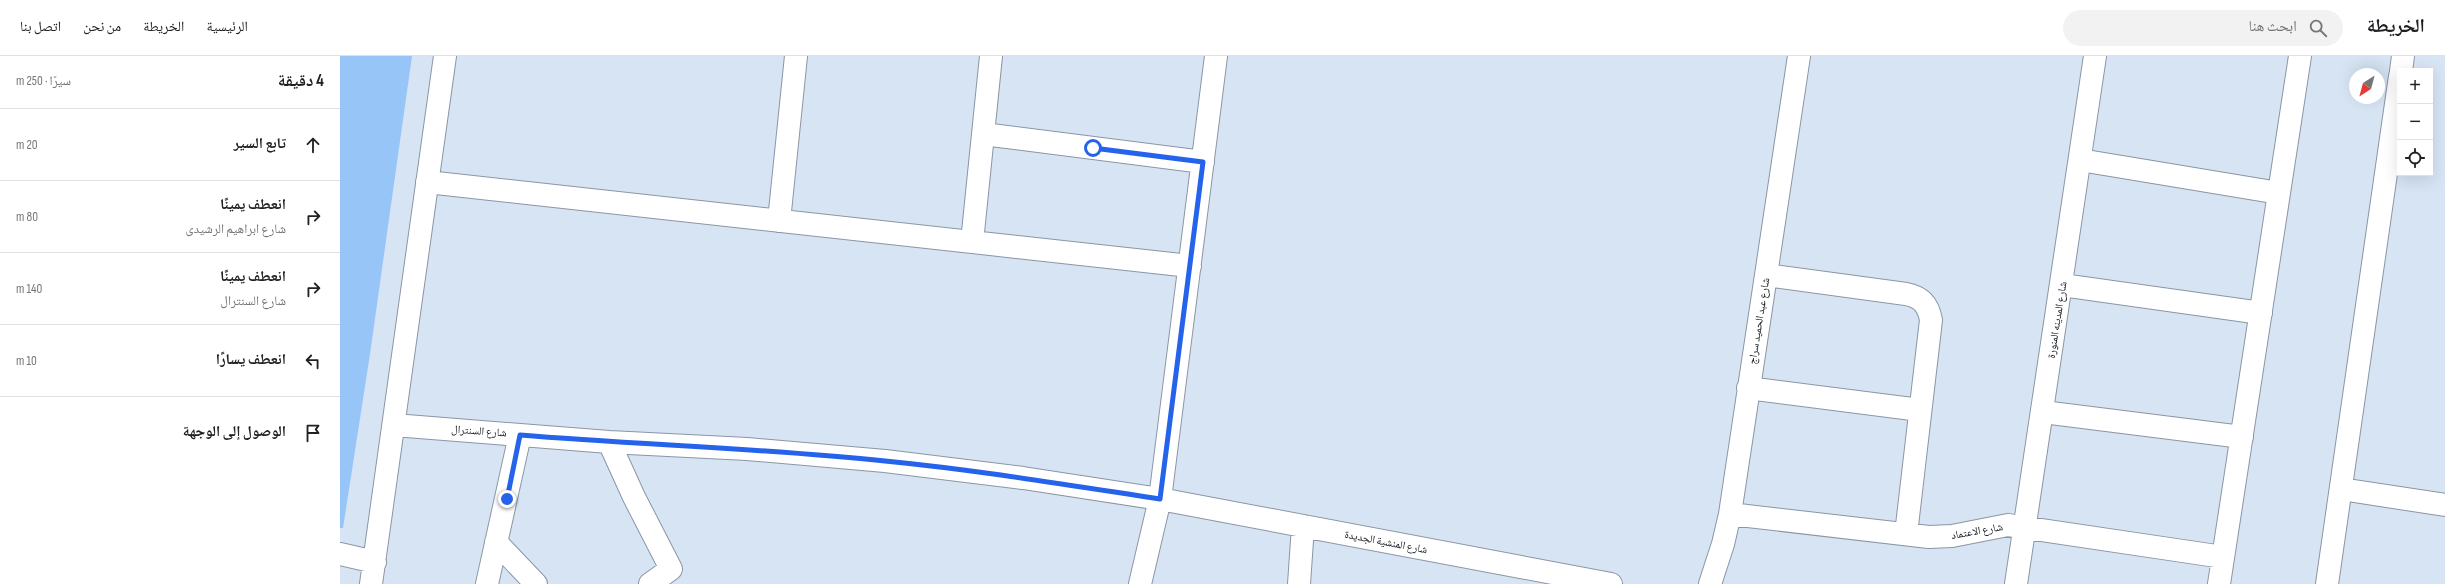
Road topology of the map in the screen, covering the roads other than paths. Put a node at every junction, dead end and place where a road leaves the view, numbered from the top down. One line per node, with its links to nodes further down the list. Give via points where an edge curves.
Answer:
1 (445, 56): 14 (street)
2 (796, 56): 16 (street)
3 (991, 56): 11 (street)
4 (1216, 56): 13 (street)
5 (1799, 56): 19 (street, شارع عبد الحميد سراج)
6 (2095, 56): 12 (street, شارع المدينه المنورة)
7 (2300, 56): 15 (street)
8 (2403, 56): 9 (street)
9 (2401, 68)
10 (2397, 97): 29 (street)
11 (983, 134): 13 (street); 17 (street)
12 (2080, 160): 15 (street); 20 (street, شارع المدينه المنورة)
13 (1203, 162): 18 (street)
14 (427, 182): 16 (street); 25 (street)
15 (2279, 193): 21 (street)
16 (779, 220): 17 (street)
17 (972, 242): 18 (street)
18 (1190, 266): 30 (street)
19 (1766, 275): 22 (street, شارع عبد الحميد سراج); 23 (street, via 1906,294 1916,296 1924,302 1931,320)
20 (2062, 285): 21 (street); 24 (street, شارع المدينه المنورة)
21 (2261, 312): 27 (street)
22 (1748, 388): 23 (street); 32 (street, شارع عبد الحميد سراج)
23 (1920, 410): 35 (street)
24 (2043, 412): 27 (street); 34 (street, شارع المدينه المنورة)
25 (394, 425): 26 (street, شارع السنترال); 39 (street)
26 (520, 435): 28 (street, شارع السنترال); 36 (street)
27 (2242, 437): 38 (street)
28 (609, 442): 30 (street, شارع السنترال, via 747,449 886,461); 40 (street)
29 (2341, 489): 31 (street); 51 (street)
30 (1160, 499): 33 (street, شارع المنشية الجديدة); 45 (street)
31 (2445, 505)
32 (1730, 514): 35 (street, شارع الاعتماد); 48 (street, شارع عبد الحميد سراج)
33 (1303, 526): 46 (street); 47 (street, شارع المنشية الجديدة)
34 (2025, 527): 35 (street, شارع الاعتماد, via 1991,527 1952,536); 38 (street, شارع الاعتماد); 49 (street, شارع المدينه المنورة)
35 (1906, 534)
36 (496, 542): 42 (street); 43 (street)
37 (340, 554): 39 (street)
38 (2223, 557): 50 (street)
39 (375, 562): 41 (street)
40 (675, 576): 44 (street)
41 (371, 584)
42 (487, 584)
43 (536, 584)
44 (650, 584)
45 (1140, 584)
46 (1299, 584)
47 (1611, 584)
48 (1710, 584)
49 (2016, 584)
50 (2219, 584)
51 (2327, 584)

